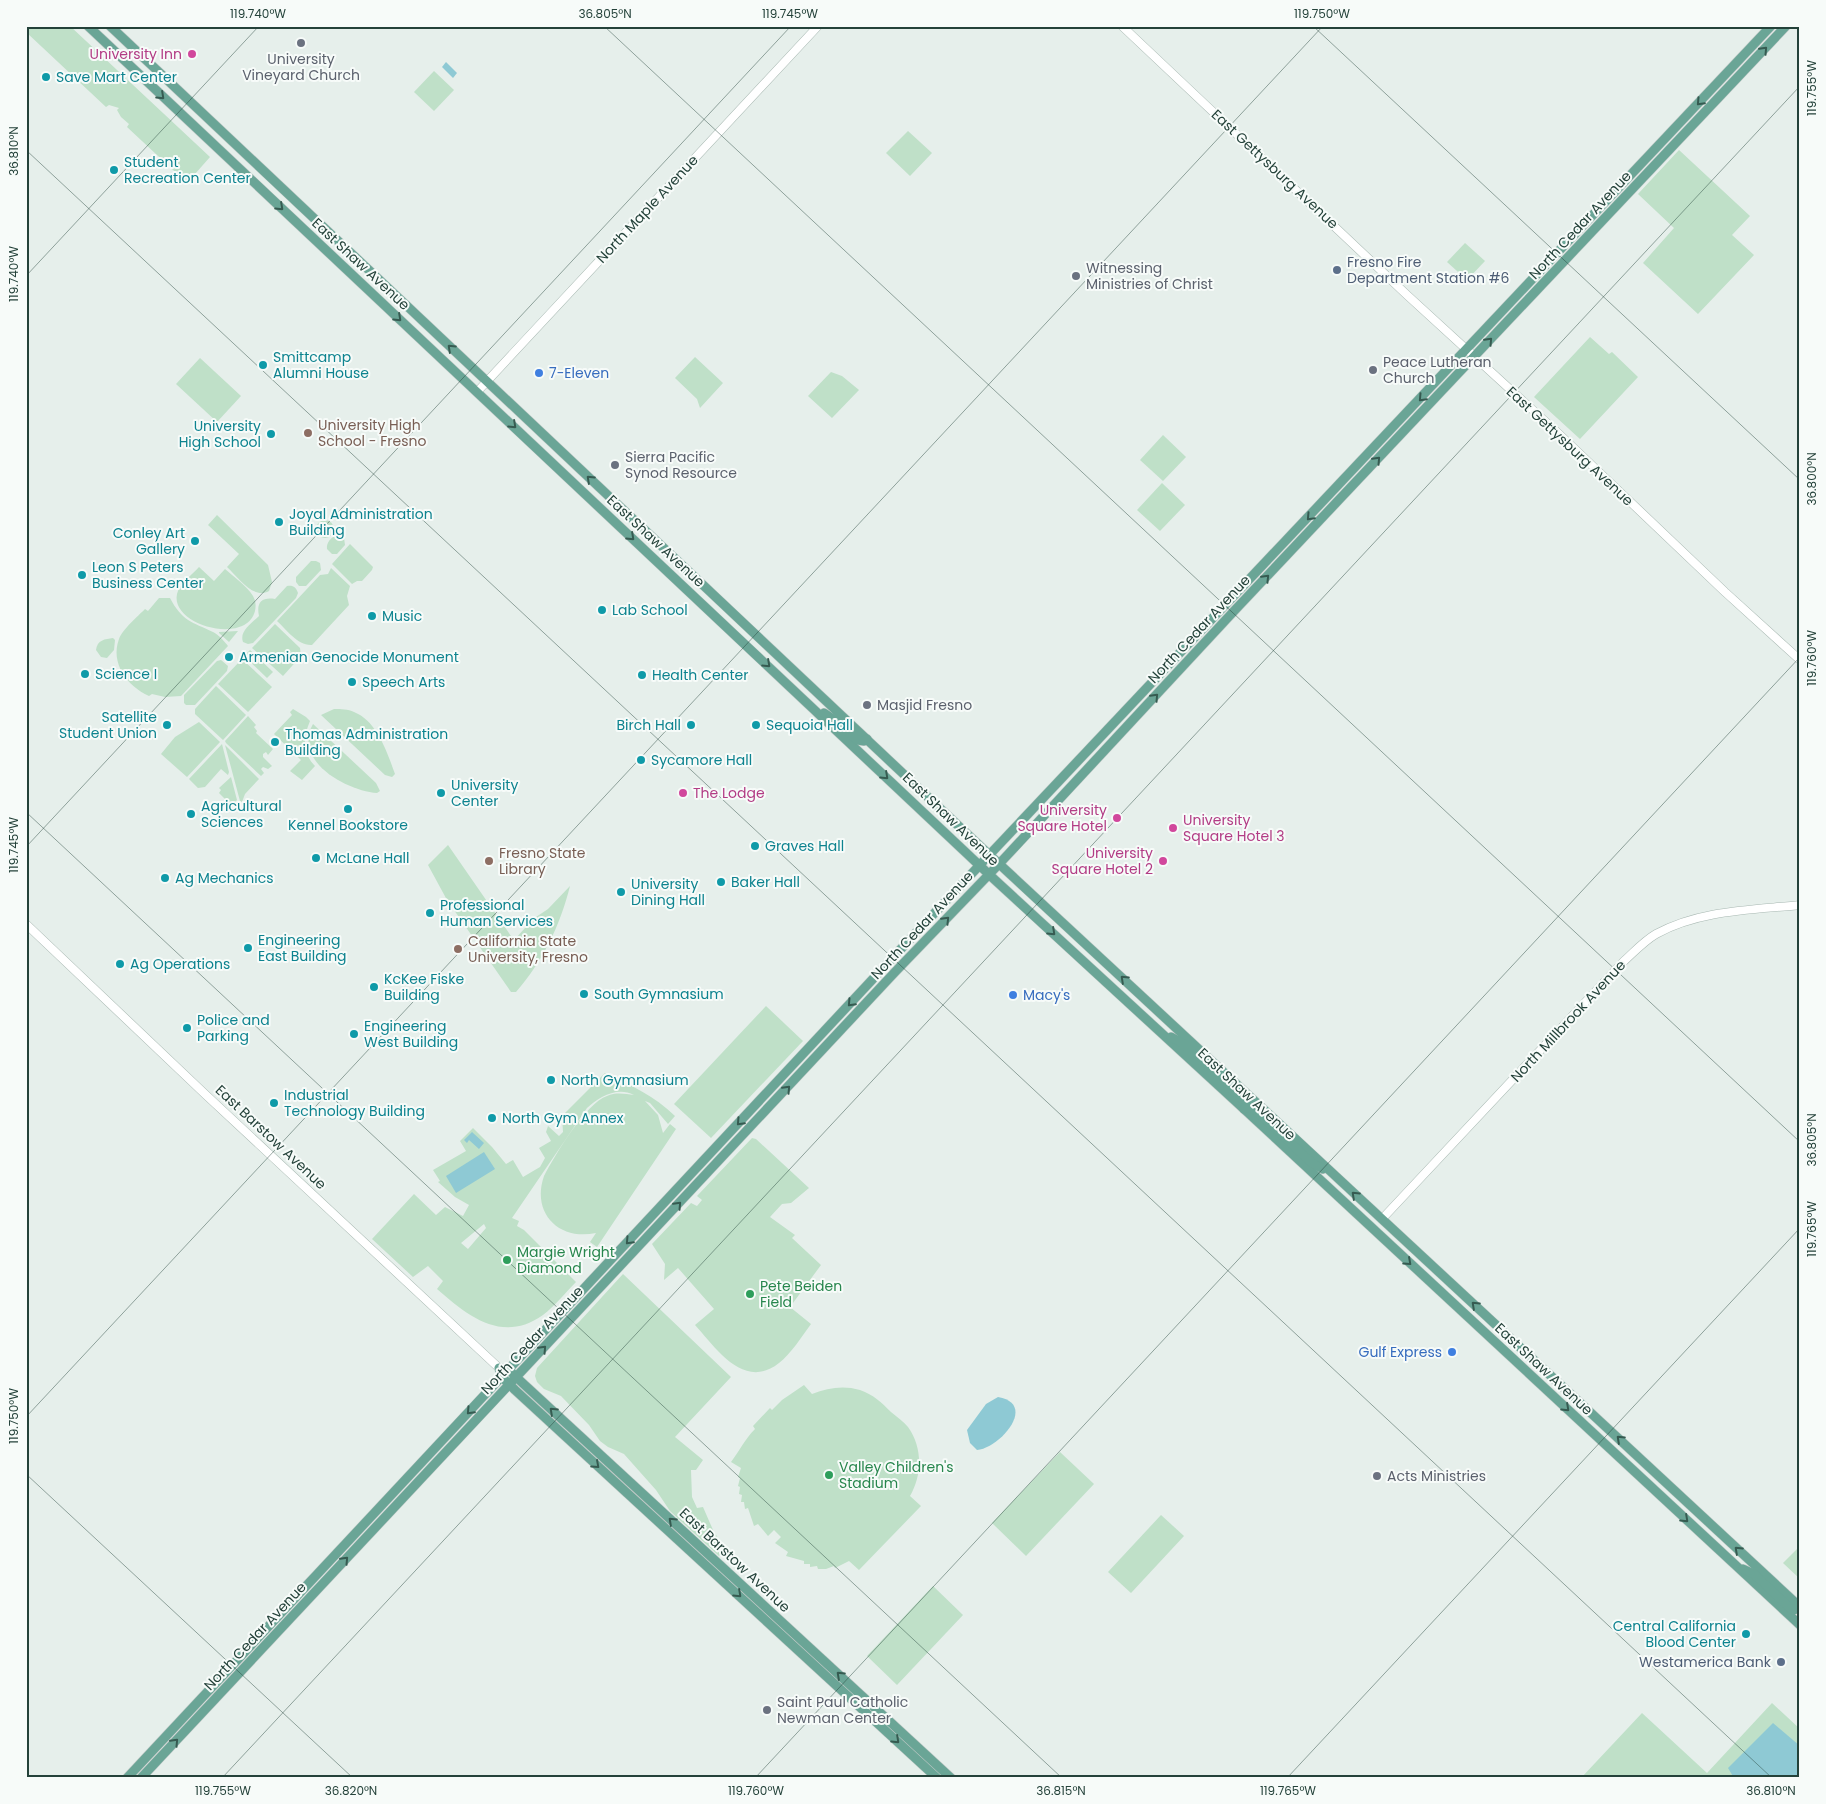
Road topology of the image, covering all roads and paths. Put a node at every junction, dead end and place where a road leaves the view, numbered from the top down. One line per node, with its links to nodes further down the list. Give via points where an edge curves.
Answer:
1 (88, 26): 11 (main road, East Shaw Avenue, one-way to 11)
2 (110, 26): 10 (main road, East Shaw Avenue, one-way to 2)
3 (818, 26): 10 (street, North Maple Avenue)
4 (1122, 26): 9 (street, East Gettysburg Avenue)
5 (1772, 26): 7 (main road, North Cedar Avenue, one-way to 7)
6 (1786, 26): 8 (main road, North Cedar Avenue, one-way to 6)
7 (1560, 252): 8 (main road, via 1543,276); 9 (main road, North Cedar Avenue)
8 (1544, 283): 9 (main road, North Cedar Avenue, one-way to 8)
9 (1471, 353): 12 (street, East Gettysburg Avenue); 14 (main road, North Cedar Avenue, one-way to 14); 17 (main road, North Cedar Avenue, one-way to 9)
10 (487, 382): 11 (street, North Maple Avenue); 16 (main road, East Shaw Avenue, one-way to 10)
11 (477, 392): 13 (main road, East Shaw Avenue, one-way to 13)
12 (1800, 660)
13 (810, 706): 16 (main road, via 836,721 857,740); 23 (main road, East Shaw Avenue, one-way to 23)
14 (1119, 719): 15 (main road, North Cedar Avenue); 17 (main road, via 1112,735)
15 (1106, 733): 18 (main road, North Cedar Avenue); 19 (main road, via 1106,740 1094,754)
16 (867, 740): 21 (main road, East Shaw Avenue)
17 (1113, 741): 19 (main road, North Cedar Avenue)
18 (1091, 748): 20 (main road, via 1060,791); 21 (main road, North Cedar Avenue)
19 (1094, 763): 20 (main road, North Cedar Avenue)
20 (1062, 796): 22 (main road, North Cedar Avenue)
21 (990, 855): 22 (main road, East Shaw Avenue); 23 (main road, North Cedar Avenue)
22 (1000, 864): 24 (main road, North Cedar Avenue); 32 (main road, East Shaw Avenue, one-way to 22)
23 (980, 866): 24 (main road, East Shaw Avenue); 26 (main road, North Cedar Avenue)
24 (989, 874): 29 (main road, North Cedar Avenue, one-way to 24); 31 (main road, East Shaw Avenue, one-way to 31)
25 (1800, 905): 35 (street, North Millbrook Avenue, via 1712,914 1673,926 1646,941)
26 (927, 921): 28 (main road, North Cedar Avenue); 29 (main road, via 916,942 895,965)
27 (26, 924): 37 (street, East Barstow Avenue)
28 (883, 970): 30 (main road, via 884,975 876,985); 36 (main road, North Cedar Avenue, one-way to 36)
29 (895, 972): 30 (main road, North Cedar Avenue)
30 (875, 994): 38 (main road, North Cedar Avenue, one-way to 30)
31 (1158, 1030): 32 (main road, via 1182,1043 1242,1099); 33 (main road, East Shaw Avenue)
32 (1252, 1099): 34 (main road, East Shaw Avenue)
33 (1244, 1109): 34 (main road, via 1255,1110 1312,1164); 41 (main road, East Shaw Avenue, one-way to 41)
34 (1336, 1177): 35 (main road, East Shaw Avenue, one-way to 34)
35 (1382, 1219): 42 (main road, East Shaw Avenue, one-way to 35)
36 (509, 1370): 37 (main road); 38 (main road, East Barstow Avenue)
37 (500, 1373): 39 (main road, East Barstow Avenue); 40 (main road, North Cedar Avenue, one-way to 40)
38 (516, 1377): 39 (main road, North Cedar Avenue); 49 (main road, East Barstow Avenue, one-way to 38)
39 (509, 1384): 44 (main road, North Cedar Avenue, one-way to 39); 48 (main road, East Barstow Avenue, one-way to 48)
40 (339, 1552): 44 (main road, via 291,1610); 46 (main road, North Cedar Avenue)
41 (1736, 1566): 42 (main road, via 1754,1574 1791,1609); 43 (main road, East Shaw Avenue)
42 (1800, 1607)
43 (1795, 1617): 45 (main road, East Shaw Avenue)
44 (290, 1618): 47 (main road, North Cedar Avenue, one-way to 44)
45 (1800, 1626)
46 (127, 1778)
47 (142, 1778)
48 (937, 1778)
49 (951, 1778)

